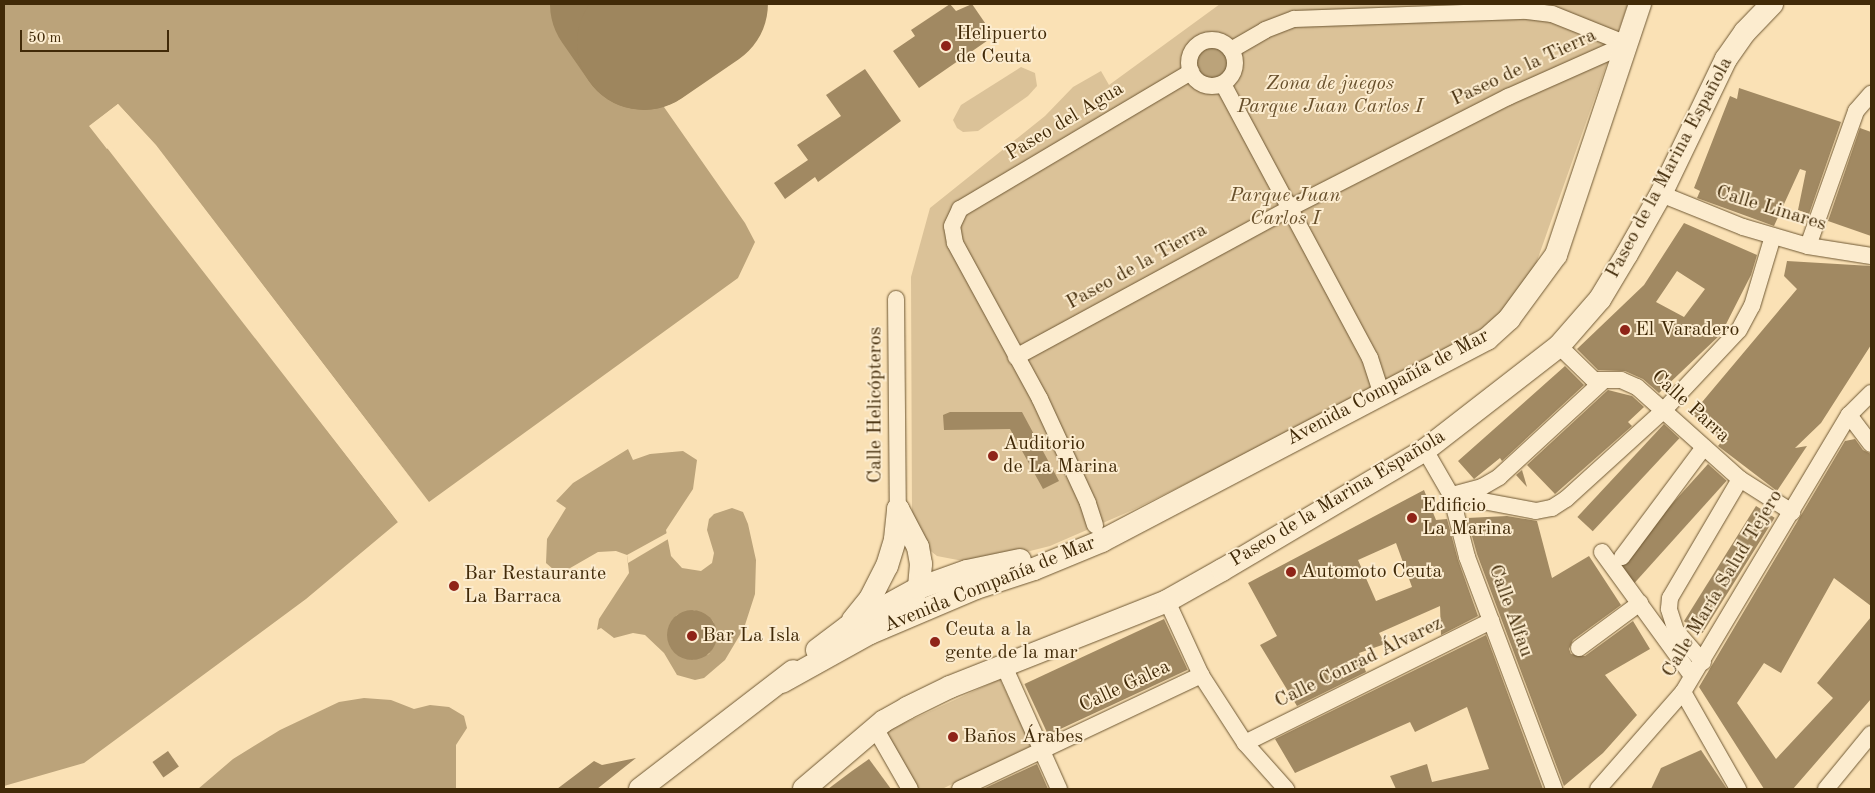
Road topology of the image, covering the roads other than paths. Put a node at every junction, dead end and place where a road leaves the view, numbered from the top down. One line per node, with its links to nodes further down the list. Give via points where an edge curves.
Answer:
1 (1640, 4): 3 (street, Avenida Compañía de Mar)
2 (1771, 4): 8 (street, Paseo de la Marina Española, via 1726,59)
3 (1627, 44): 4 (street, via 1552,14 1527,11 1294,19 1265,30); 9 (street, Paseo de la Tierra, via 1508,97); 17 (street, Avenida Compañía de Mar, via 1552,262 1509,319 1487,339)
4 (1231, 50): 5 (street, via 1219,41 1204,42 1192,52); 6 (street, via 1235,68)
5 (1191, 72): 6 (street, via 1204,85); 15 (street, Paseo del Agua, via 960,209 952,226 954,243)
6 (1223, 84): 9 (street)
7 (1871, 94): 11 (street, via 1856,111)
8 (1661, 194): 10 (street, Calle Linares); 14 (street, Paseo de la Marina Española, via 1600,299)
9 (1290, 208): 15 (street, Paseo de la Tierra); 17 (street, via 1370,358)
10 (1773, 236): 11 (street, Calle Linares); 19 (street, via 1759,288 1739,330)
11 (1808, 246): 12 (street, Calle Linares)
12 (1871, 256)
13 (896, 299): 26 (street, Calle Helicópteros)
14 (1559, 346): 16 (street, via 1588,375); 23 (street, Paseo de la Marina Española)
15 (1016, 357): 28 (street, via 1040,399)
16 (1602, 382): 19 (street, Calle Parra, via 1630,382); 25 (street, via 1499,477 1482,487)
17 (1381, 392): 33 (street, Avenida Compañía de Mar, via 1119,530 1098,532)
18 (1871, 393): 20 (street, Calle María Salud Tejero)
19 (1662, 412): 22 (street, Calle Parra); 25 (street, via 1552,508 1536,511)
20 (1849, 415): 21 (street); 27 (street, Calle María Salud Tejero)
21 (1871, 444)
22 (1704, 447): 24 (street, Calle Parra); 32 (street)
23 (1425, 450): 25 (street, Calle Alfau); 35 (street, Paseo de la Marina Española)
24 (1740, 478): 27 (street, Calle Parra); 41 (street, via 1670,598 1669,609 1676,631)
25 (1451, 495): 37 (street, Calle Alfau, via 1467,556)
26 (898, 509): 29 (street); 30 (street)
27 (1792, 512): 41 (street, Calle María Salud Tejero)
28 (1095, 525)
29 (918, 547): 33 (street, via 943,567); 34 (street)
30 (893, 548): 34 (street, via 898,567); 38 (street, via 870,599)
31 (1602, 552): 36 (street)
32 (1622, 557)
33 (972, 579): 34 (street); 39 (street, Avenida Compañía de Mar)
34 (920, 588): 38 (street, Avenida Compañía de Mar); 39 (street)
35 (1167, 601): 42 (street, Paseo de la Marina Española); 43 (street)
36 (1640, 603): 40 (street); 44 (street)
37 (1491, 621): 49 (street, Calle Conrad Álvarez); 57 (street, Calle Alfau)
38 (848, 627): 45 (street, Avenida Compañía de Mar, via 800,663)
39 (870, 633): 45 (street, Avenida Compañía de Mar)
40 (1578, 648)
41 (1703, 662): 44 (street, Calle María Salud Tejero)
42 (1004, 666): 47 (street, Paseo de la Marina Española, via 938,693); 50 (street)
43 (1200, 675): 49 (street); 50 (street, Calle Galea)
44 (1692, 676): 46 (street, Calle María Salud Tejero)
45 (782, 682): 51 (street, Avenida Compañía de Mar)
46 (1683, 692): 58 (street, Calle María Salud Tejero); 59 (street)
47 (876, 728): 52 (street, Paseo de la Marina Española); 53 (street)
48 (1871, 734): 60 (street)
49 (1245, 743): 56 (street)
50 (1042, 750): 54 (street, Calle Galea); 55 (street)
51 (640, 789)
52 (804, 789)
53 (910, 789)
54 (960, 789)
55 (1059, 789)
56 (1286, 789)
57 (1554, 789)
58 (1598, 789)
59 (1738, 789)
60 (1826, 789)

